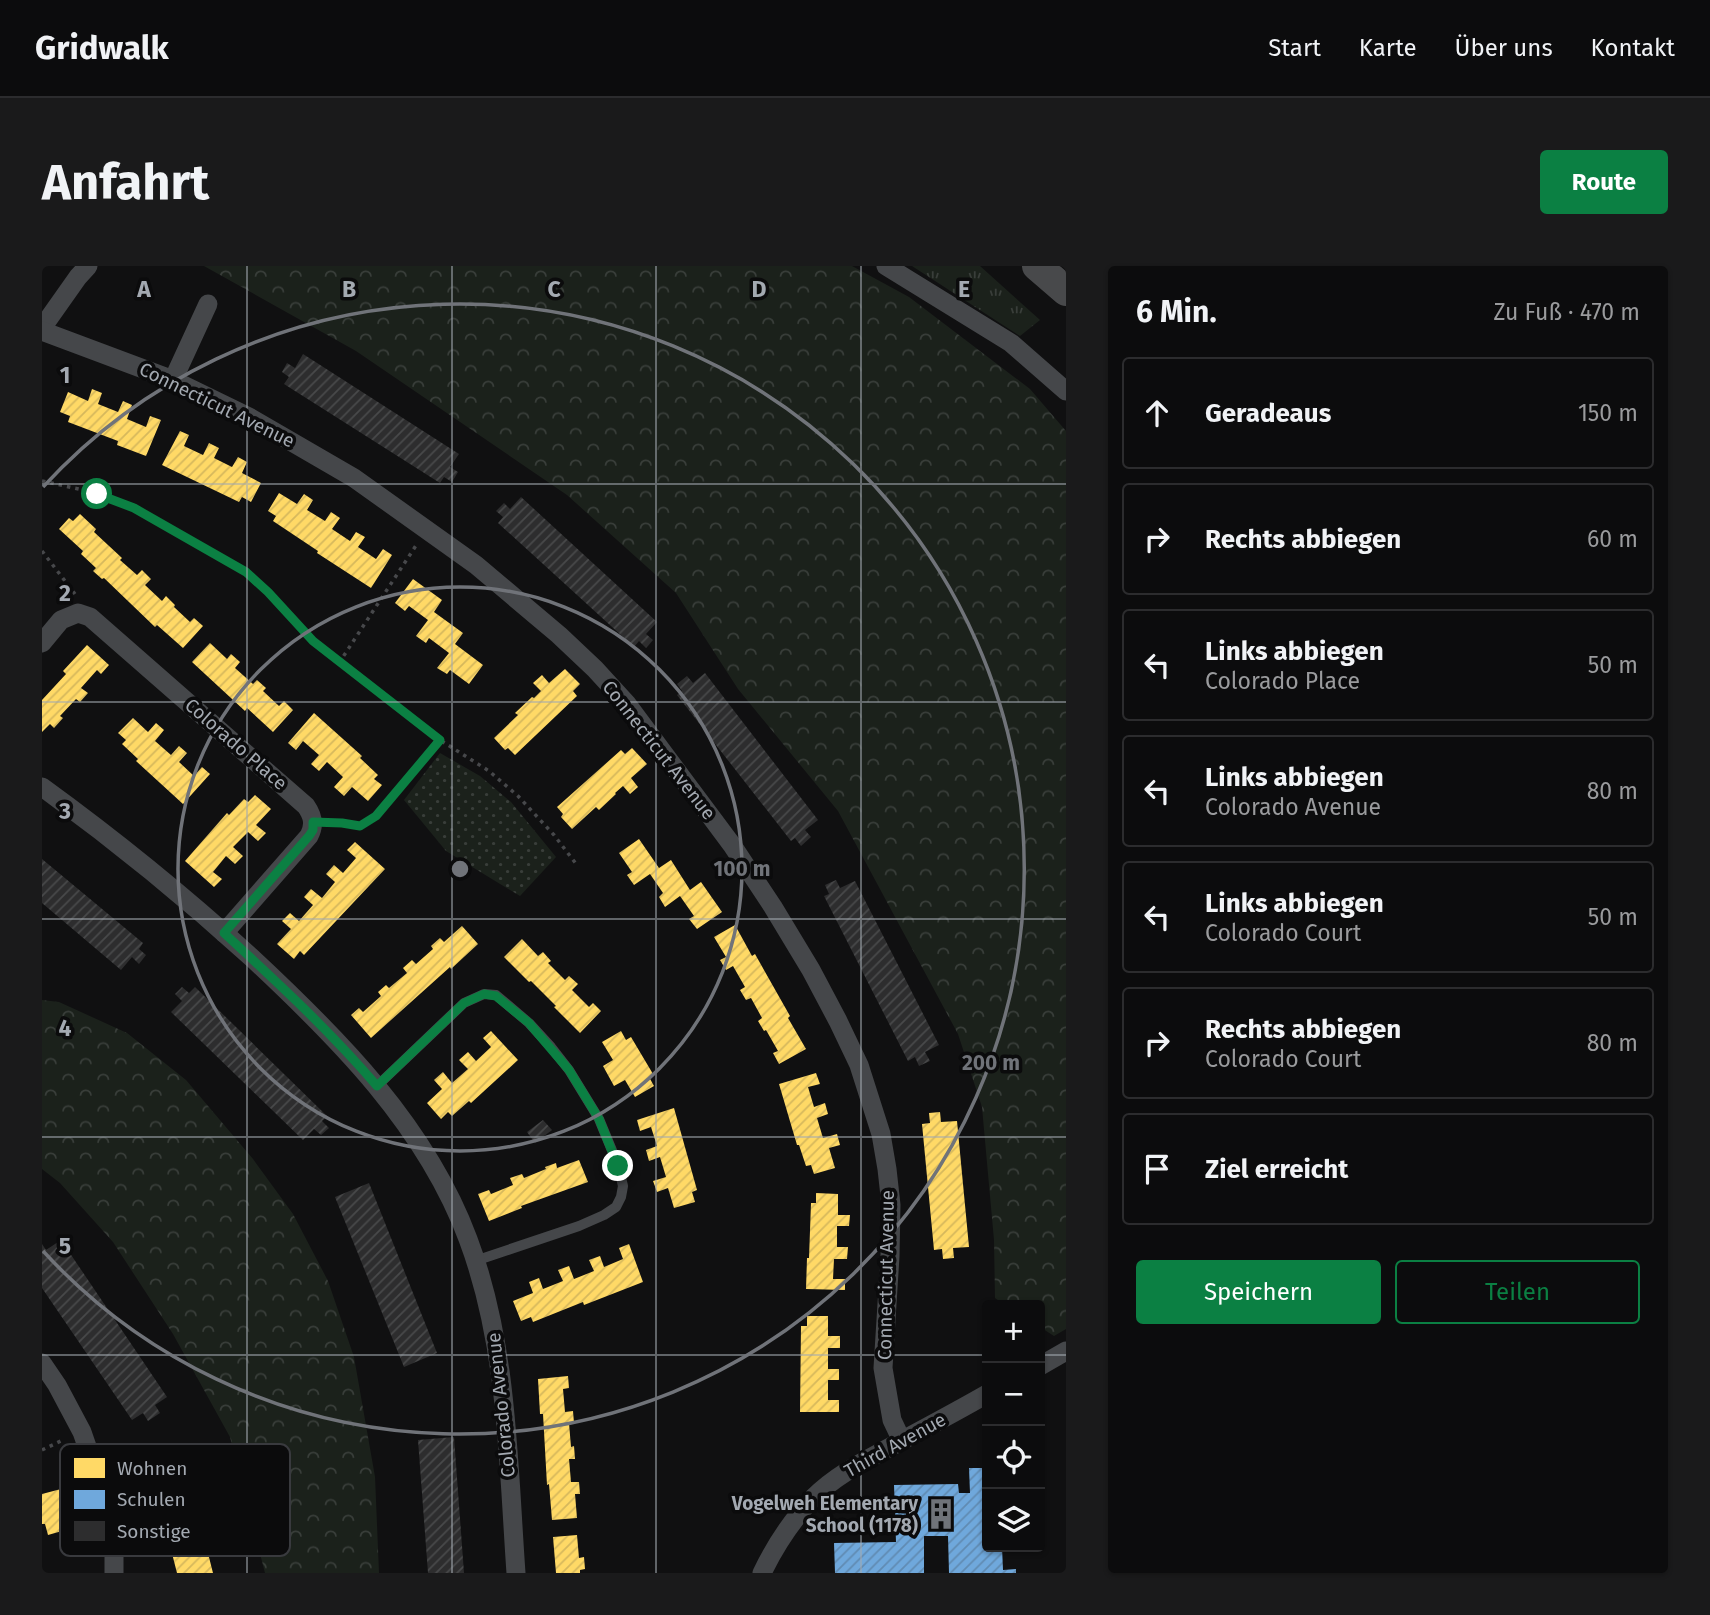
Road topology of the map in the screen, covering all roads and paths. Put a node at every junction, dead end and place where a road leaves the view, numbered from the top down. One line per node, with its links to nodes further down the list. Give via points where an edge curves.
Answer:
1 (88, 266): 6 (street)
2 (886, 266): 8 (street, via 1011,343)
3 (1037, 266): 4 (main road)
4 (1066, 291)
5 (208, 304): 7 (street)
6 (42, 329): 7 (street, Connecticut Avenue)
7 (173, 380): 10 (street, Connecticut Avenue, via 300,446)
8 (1066, 391)
9 (42, 481): 14 (path, via 134,508 246,572)
10 (427, 529): 14 (path); 26 (street, Connecticut Avenue, via 559,635 627,704 753,876 838,1020 859,1065 887,1168 890,1256 883,1368 892,1420)
11 (42, 551): 12 (path, via 75,595)
12 (78, 613): 13 (street, via 61,620); 17 (street, Colorado Place, via 90,617 306,806)
13 (42, 643)
14 (340, 663): 15 (path)
15 (440, 740): 17 (path, via 376,816 360,826); 18 (path, via 518,796)
16 (42, 787): 19 (street, Colorado Avenue, via 170,885)
17 (313, 822): 19 (street, via 309,836)
18 (577, 865)
19 (224, 933): 20 (street, Colorado Avenue, via 294,997)
20 (377, 1086): 21 (street, Colorado Avenue, via 439,1178); 21 (lane, via 464,1003 484,994 496,996 529,1023 569,1070 599,1119 623,1186 616,1207 579,1226)
21 (475, 1261): 28 (street, Colorado Avenue, via 500,1371)
22 (1066, 1351): 24 (street)
23 (42, 1363): 27 (street)
24 (1045, 1363)
25 (982, 1397): 26 (street, Third Avenue)
26 (902, 1441): 29 (street, Third Avenue, via 846,1471 814,1498 783,1536)
27 (86, 1444)
28 (516, 1573)
29 (762, 1573)

